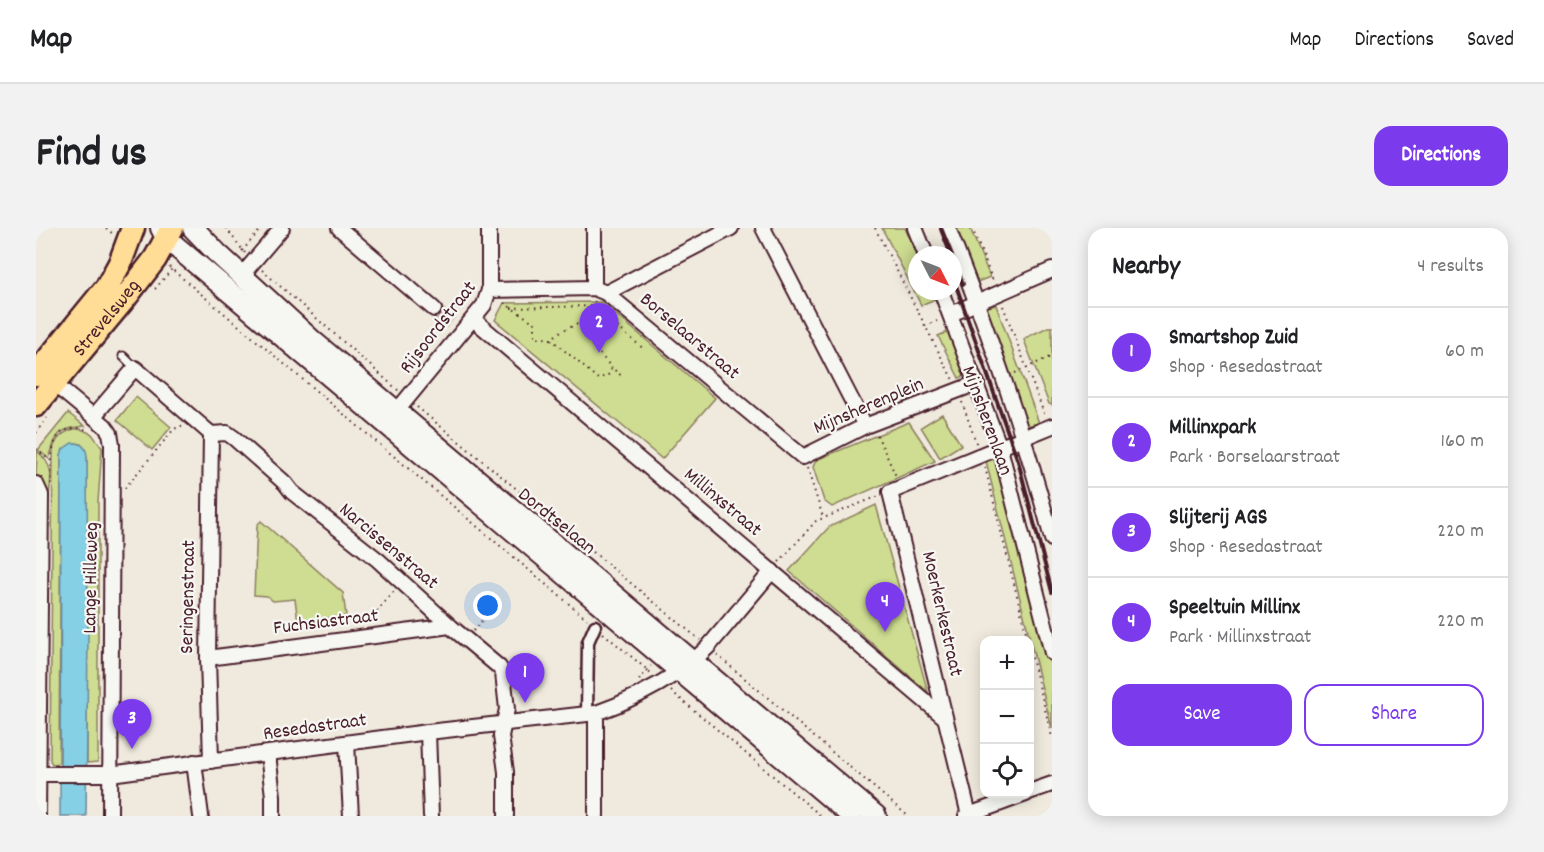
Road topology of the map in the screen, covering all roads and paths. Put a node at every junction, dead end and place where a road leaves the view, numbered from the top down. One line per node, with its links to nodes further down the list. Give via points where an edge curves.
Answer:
1 (106, 228): 15 (path)
2 (226, 228): 18 (path, Dordtselaan)
3 (262, 228): 18 (path)
4 (282, 228): 20 (street)
5 (339, 228): 29 (street)
6 (489, 228): 22 (street)
7 (594, 228): 23 (street)
8 (731, 228): 23 (street, Rijsoordstraat)
9 (764, 228): 48 (street)
10 (875, 228): 43 (path, Mijnsherenlaan)
11 (915, 228): 17 (street)
12 (948, 228): 26 (street, Mijnsherenlaan)
13 (972, 228): 24 (path)
14 (196, 230): 20 (main road, Dordtselaan)
15 (123, 231): 41 (main road, Strevelsweg, via 120,263 107,287)
16 (166, 232): 19 (main road, Strevelsweg)
17 (922, 246)
18 (242, 251): 20 (path, Dordtselaan)
19 (170, 260): 41 (main road, Strevelsweg, via 125,298); 68 (path); 75 (main road, Dordtselaan)
20 (248, 269): 45 (path, Dordtselaan); 45 (main road, Dordtselaan, via 315,343)
21 (1052, 270): 24 (street)
22 (496, 289): 23 (street, Rijsoordstraat); 28 (path, via 503,303); 32 (street, Rijsoordstraat)
23 (601, 291): 27 (path); 56 (street, Borselaarstraat)
24 (998, 294): 26 (street); 39 (path)
25 (945, 300): 30 (street, Mijnsherenlaan)
26 (977, 302): 30 (street); 52 (street, Mijnsherenlaan)
27 (592, 306): 28 (path); 31 (path); 34 (path)
28 (511, 308): 33 (path, via 535,323 535,337)
29 (434, 309)
30 (951, 314): 42 (street, Mijnsherenlaan)
31 (584, 317): 33 (path); 38 (path, via 586,338)
32 (473, 319): 45 (street, Rijsoordstraat, via 456,327); 64 (street, Millinxstraat)
33 (551, 339): 38 (path, via 598,379 608,375)
34 (645, 350)
35 (123, 356): 37 (lane, Narcissenstraat)
36 (1052, 356): 39 (path)
37 (135, 368): 46 (street); 47 (street, Narcissenstraat)
38 (612, 368): 40 (path)
39 (1026, 369): 49 (path)
40 (623, 377)
41 (42, 380): 44 (main road, Strevelsweg); 46 (street, Lange Hilleweg)
42 (977, 383): 43 (street, Mijnsherenplein); 53 (street, Mijnsherenlaan)
43 (958, 390): 48 (street, Mijnsherenplein); 55 (path, Mijnsherenlaan)
44 (36, 405)
45 (402, 405): 72 (path, Dordtselaan); 75 (main road, Dordtselaan)
46 (94, 416): 61 (street, Lange Hilleweg, via 110,433)
47 (191, 416): 51 (street, Narcissenstraat); 61 (path, via 182,427 174,429)
48 (869, 425): 56 (street, Mijnsherenplein); 59 (path)
49 (1051, 427): 52 (street)
50 (89, 430): 57 (path, via 72,428 61,434 53,445)
51 (211, 434): 65 (street, Narcissenstraat, via 226,433 234,438 299,498); 74 (street, Seringenstraat)
52 (1023, 438): 53 (street); 63 (street, Mijnsherenlaan)
53 (1000, 448): 55 (street); 73 (street, Mijnsherenlaan)
54 (36, 449): 57 (path)
55 (981, 455): 59 (street); 70 (path, Mijnsherenlaan)
56 (803, 457): 62 (path, Mijnsherenplein)
57 (52, 462): 60 (path)
58 (36, 484): 81 (street, via 41,495)
59 (896, 490): 62 (path); 79 (street, Moerkerkestraat)
60 (51, 493)
61 (112, 502): 89 (street, Lange Hilleweg)
62 (823, 517): 64 (path)
63 (1052, 539)
64 (772, 571): 72 (street, Resedastraat); 79 (street, Millinxstraat)
65 (403, 581): 67 (street, Narcissenstraat); 69 (path, via 375,615)
66 (476, 597): 71 (path, via 491,610)
67 (450, 626): 69 (street, Fuchsiastraat); 71 (street, Narcissenstraat)
68 (595, 626): 77 (path); 78 (street, via 588,642)
69 (378, 636): 74 (street, Fuchsiastraat)
70 (1027, 636)
71 (465, 638): 80 (street, Narcissenstraat, via 503,672)
72 (708, 648): 75 (street, Resedastraat); 94 (path, Dordtselaan)
73 (1052, 652)
74 (208, 658): 86 (street, Seringenstraat)
75 (686, 666): 77 (street, Resedastraat); 95 (main road, Dordtselaan); 106 (main road, Dordtselaan)
76 (1034, 666): 83 (path)
77 (662, 683): 78 (street, Resedastraat); 105 (path)
78 (592, 713): 80 (street, Resedastraat); 104 (street)
79 (945, 718): 96 (street, Moerkerkestraat)
80 (505, 723): 82 (street, Resedastraat); 103 (street, Narcissenstraat, via 501,736)
81 (37, 725): 88 (street)
82 (428, 732): 84 (street, Resedastraat); 102 (street)
83 (1052, 737)
84 (347, 742): 85 (street, Resedastraat); 101 (street)
85 (268, 754): 86 (street, Resedastraat); 100 (street)
86 (211, 761): 87 (street, Resedastraat)
87 (194, 762): 89 (street, Resedastraat); 99 (street)
88 (45, 774): 89 (street, Resedastraat); 93 (street)
89 (104, 774): 98 (street, Lange Hilleweg)
90 (1052, 784): 91 (street)
91 (1034, 791)
92 (1014, 798): 96 (street)
93 (37, 802): 97 (street)
94 (896, 806): 95 (path); 107 (path, Dordtselaan)
95 (884, 814)
96 (968, 815)
97 (38, 816)
98 (110, 816)
99 (201, 816)
100 (273, 816)
101 (351, 816)
102 (430, 816)
103 (506, 816)
104 (596, 816)
105 (821, 816)
106 (852, 816)
107 (908, 816)

